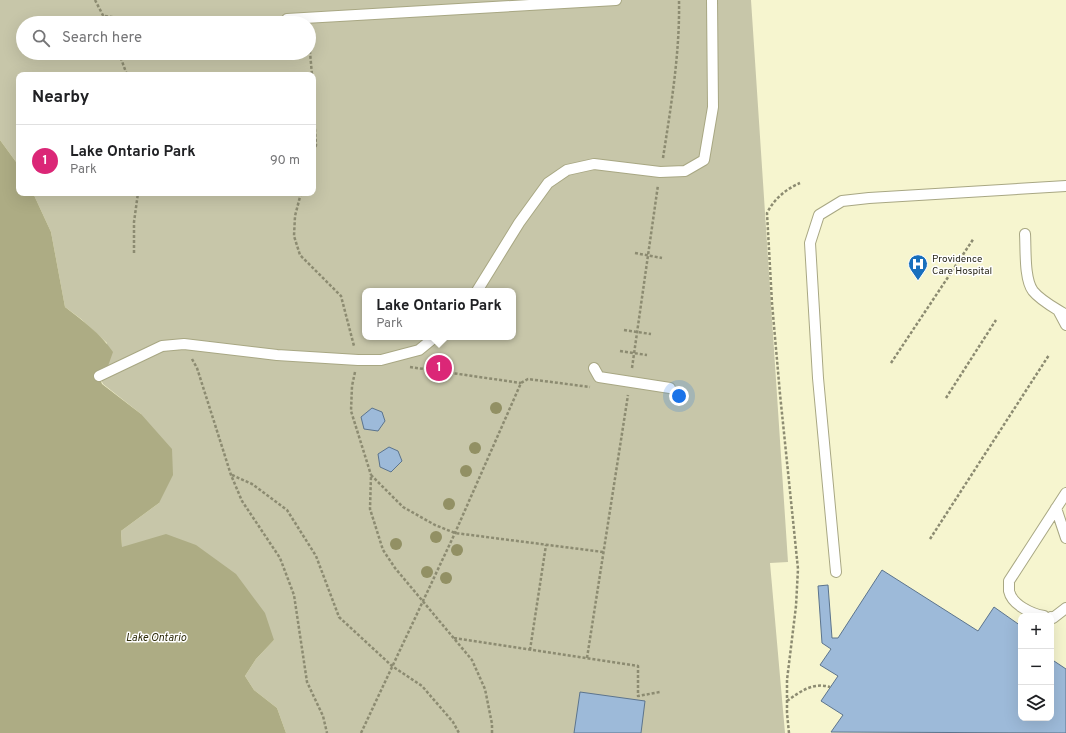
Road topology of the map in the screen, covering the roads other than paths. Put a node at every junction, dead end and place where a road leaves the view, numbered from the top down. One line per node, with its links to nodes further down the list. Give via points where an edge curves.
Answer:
1 (616, 0): 3 (lane)
2 (712, 0): 6 (lane, via 713,106 704,160 685,171 660,172 594,164 567,170 548,183)
3 (316, 17)
4 (1066, 186): 16 (lane, via 842,201 819,215 810,243 818,378)
5 (1025, 234): 7 (lane, via 1029,283 1032,290)
6 (478, 288)
7 (1063, 312): 8 (lane)
8 (1066, 325)
9 (431, 340): 11 (lane, via 419,350 381,360 277,355 184,344 162,346)
10 (597, 373): 12 (lane, via 630,382)
11 (99, 376)
12 (670, 388)
13 (1066, 492): 14 (lane)
14 (1056, 508): 15 (lane); 18 (lane, via 1009,582 1009,592 1014,601)
15 (1066, 538)
16 (836, 572)
17 (1066, 608): 19 (lane)
18 (1032, 613)
19 (1054, 617)

